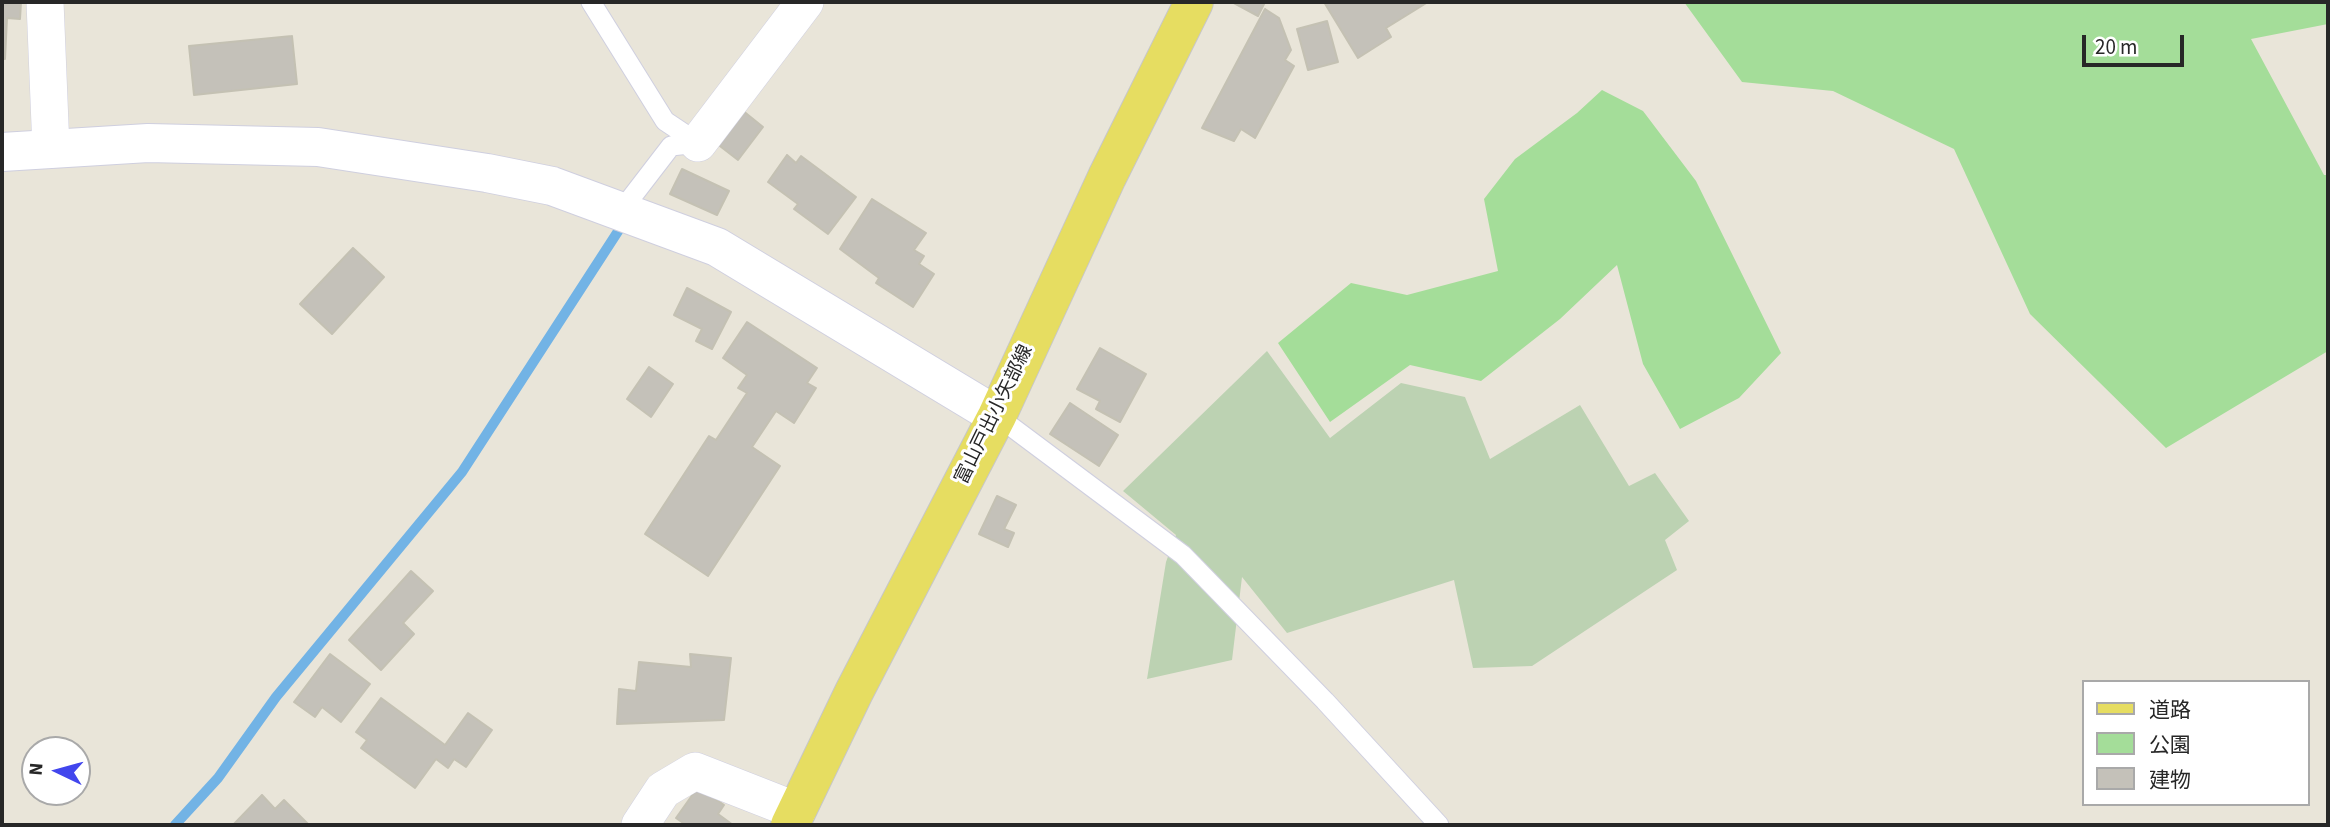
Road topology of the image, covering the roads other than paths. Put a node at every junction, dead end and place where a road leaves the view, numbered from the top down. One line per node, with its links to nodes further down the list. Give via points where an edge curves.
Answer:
1 (45, 2): 6 (street)
2 (591, 2): 5 (lane, via 666,121)
3 (805, 2): 5 (street)
4 (1194, 2): 9 (main road, 富山戸出小矢部線)
5 (698, 143): 8 (lane, via 671,146)
6 (51, 149): 7 (street); 8 (street, via 148,143 318,147 539,184)
7 (2, 152)
8 (621, 211): 9 (street, via 717,247)
9 (997, 416): 10 (main road, 富山戸出小矢部線); 12 (lane, via 1184,555)
10 (793, 818): 11 (street, via 695,771 663,790)
11 (640, 825)
12 (1439, 825)

